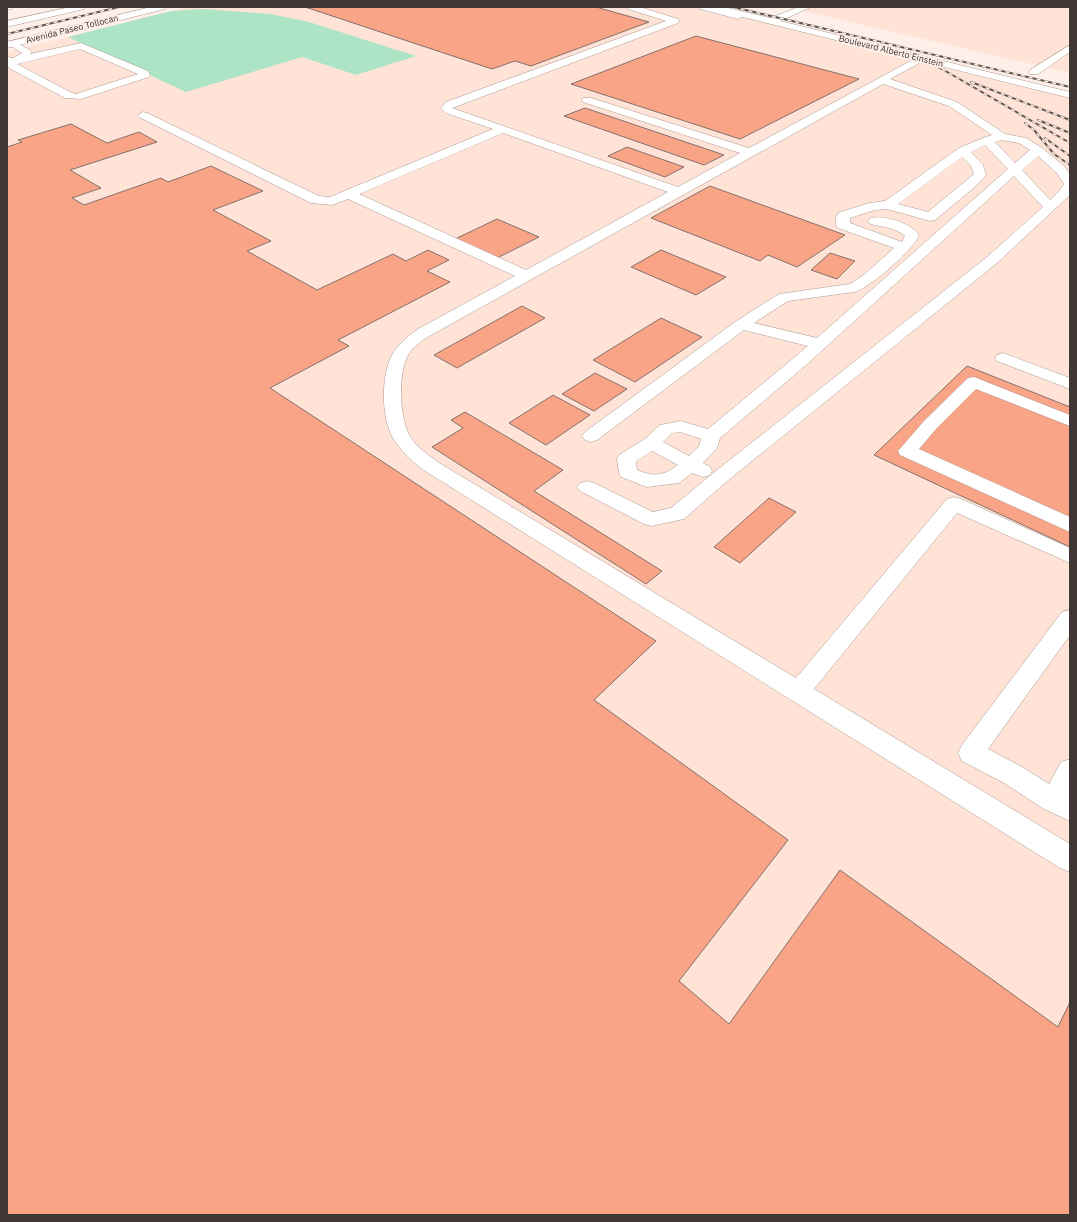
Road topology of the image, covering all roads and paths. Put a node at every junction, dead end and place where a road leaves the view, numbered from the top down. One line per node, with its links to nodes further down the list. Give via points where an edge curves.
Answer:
1 (81, 7): 13 (main road)
2 (154, 7): 9 (main road, Avenida Paseo Tollocan)
3 (162, 7): 9 (main road, Avenida Paseo Tollocan)
4 (631, 7): 23 (main road, via 675,21 450,104 446,108)
5 (703, 7): 12 (main road, via 755,20)
6 (713, 7): 12 (main road, Boulevard Alberto Einstein)
7 (807, 7): 10 (main road)
8 (778, 10): 10 (main road)
9 (138, 13): 14 (main road, Avenida Paseo Tollocan)
10 (792, 14): 11 (main road); 12 (main road)
11 (807, 17)
12 (772, 21): 16 (main road, Boulevard Alberto Einstein)
13 (7, 24)
14 (10, 44): 17 (main road, via 27,52 23,57)
15 (1070, 48): 18 (main road, via 1030,71)
16 (920, 59): 19 (main road); 20 (main road, Boulevard Alberto Einstein)
17 (10, 60): 17 (main road, via 81,46 145,75 71,97 15,68)
18 (1048, 75)
19 (882, 80): 24 (main road, via 953,104); 28 (main road)
20 (1070, 95)
21 (587, 100): 28 (main road)
22 (144, 115): 35 (main road, via 316,200 332,200)
23 (503, 129): 34 (main road); 35 (main road)
24 (1002, 137): 25 (main road); 26 (main road, via 1022,140)
25 (987, 140): 27 (main road); 30 (main road)
26 (1038, 150): 30 (main road); 32 (main road)
27 (963, 151): 36 (main road); 39 (main road, via 976,165 980,175)
28 (752, 152): 34 (main road)
29 (1045, 169): 32 (main road)
30 (1014, 170): 31 (main road); 37 (main road); 41 (main road)
31 (1030, 170)
32 (1061, 170): 33 (main road)
33 (1070, 184): 37 (main road, via 1064,194)
34 (679, 192): 44 (main road)
35 (348, 194): 44 (main road)
36 (888, 205): 38 (main road, via 874,206); 39 (main road)
37 (1050, 207): 54 (main road, via 992,260)
38 (853, 214): 40 (main road); 42 (main road, via 843,216 843,225)
39 (930, 217): 41 (main road)
40 (875, 221): 42 (main road, via 878,225 875,228); 43 (main road, via 910,232 910,241)
41 (953, 225): 46 (main road)
42 (860, 232): 43 (main road)
43 (904, 247): 45 (main road, via 854,288 784,297)
44 (526, 276): 59 (main road, via 429,330 402,352 393,385 394,412 400,436 409,449 429,465)
45 (741, 326): 46 (main road); 50 (main road)
46 (820, 344): 51 (main road)
47 (1003, 358): 48 (main road)
48 (1070, 384)
49 (1070, 422): 56 (main road, via 974,382 907,450)
50 (591, 436)
51 (710, 436): 52 (main road, via 681,426 666,429); 53 (main road, via 708,448)
52 (651, 443): 53 (main road); 53 (main road, via 626,459 628,473 647,481 672,479)
53 (691, 465): 54 (main road)
54 (719, 478): 55 (main road, via 678,514 651,519)
55 (587, 488)
56 (1070, 525)
57 (1070, 556): 59 (main road, via 954,504)
58 (1070, 618): 61 (main road, via 971,753)
59 (798, 692): 62 (main road)
60 (1070, 770): 61 (main road)
61 (1061, 805)
62 (1070, 859)

